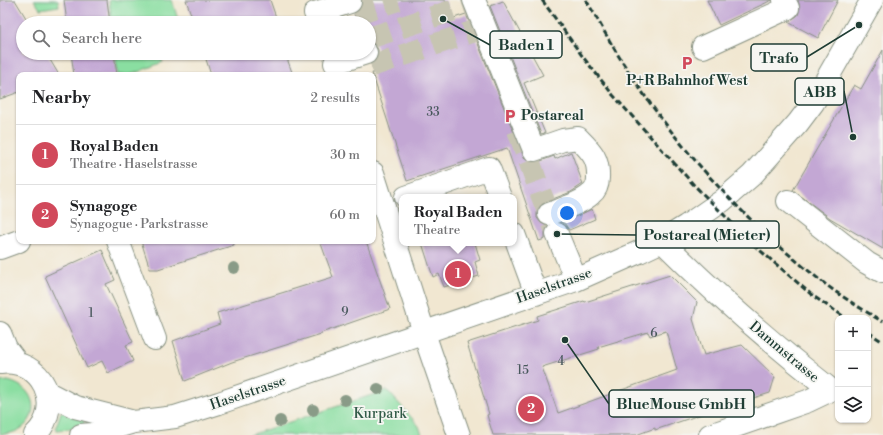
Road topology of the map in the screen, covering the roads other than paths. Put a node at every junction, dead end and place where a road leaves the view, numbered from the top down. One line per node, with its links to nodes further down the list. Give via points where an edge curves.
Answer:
1 (474, 0): 14 (street, via 534,150 563,140 578,138 592,153 599,167 598,184 592,194)
2 (784, 0): 6 (street, via 788,8)
3 (872, 0): 17 (street, Haselstrasse, via 813,103 767,160 722,201)
4 (352, 8): 5 (street)
5 (315, 10)
6 (703, 47)
7 (365, 60): 8 (street)
8 (337, 67)
9 (376, 177): 13 (street)
10 (415, 194): 11 (street, via 489,168)
11 (499, 194)
12 (788, 201): 23 (street, via 867,263)
13 (393, 202): 15 (street)
14 (549, 214)
15 (399, 227)
16 (557, 234): 24 (street)
17 (662, 241): 24 (street, Haselstrasse); 35 (street, Dammstrasse, via 734,310 831,390 808,401)
18 (16, 242): 22 (street)
19 (517, 242): 25 (street)
20 (119, 244): 28 (street)
21 (403, 246): 26 (street)
22 (0, 248)
23 (883, 272)
24 (576, 280): 25 (street, Haselstrasse)
25 (536, 294): 26 (street, Haselstrasse)
26 (424, 332): 31 (street, Haselstrasse, via 193,412); 34 (street)
27 (0, 333): 29 (street)
28 (155, 339)
29 (9, 364): 30 (street, via 31,370 41,380)
30 (48, 393): 31 (street, Haselstrasse, via 75,407); 32 (street, via 46,419)
31 (134, 422): 33 (street, Haselstrasse)
32 (35, 435)
33 (81, 435)
34 (459, 435)
35 (710, 435)

